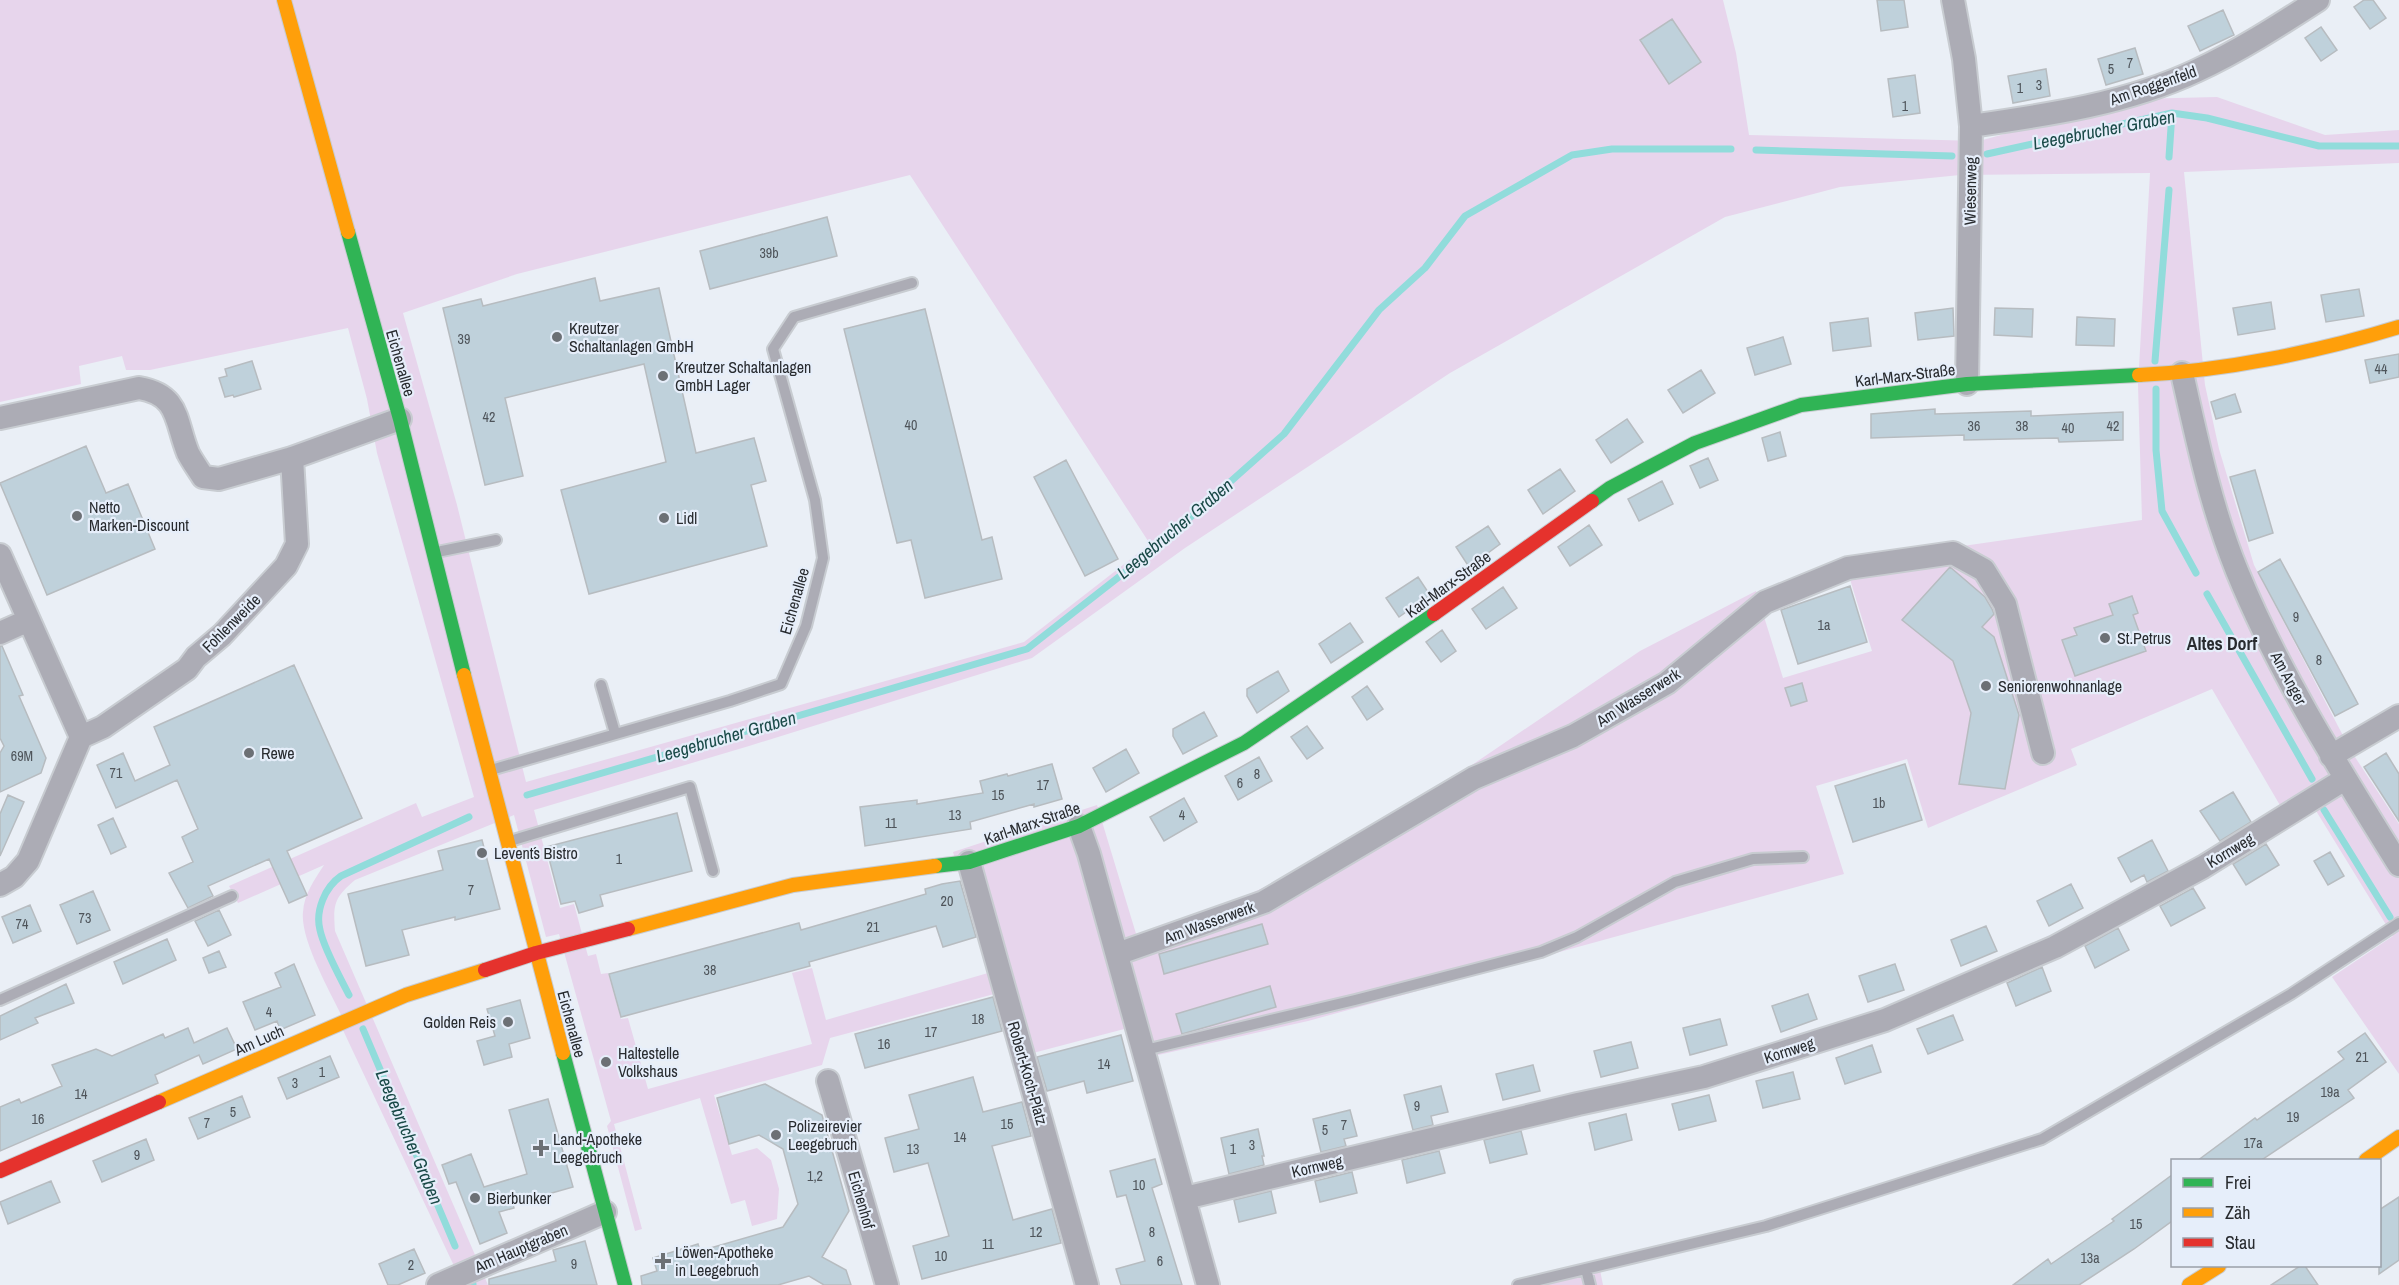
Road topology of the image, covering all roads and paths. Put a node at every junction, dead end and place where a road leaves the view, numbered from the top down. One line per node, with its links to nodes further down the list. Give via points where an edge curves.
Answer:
1 (284, 0): 10 (street, Eichenallee)
2 (1953, 0): 4 (street, Wiesenweg)
3 (2318, 0): 4 (street, Am Roggenfeld, via 2252,43 2195,72 2131,95 2059,114)
4 (1971, 126): 8 (street, Wiesenweg)
5 (912, 283): 19 (lane, Eichenallee, via 794,317 773,349 815,500 823,558 806,626 781,684)
6 (2399, 327): 7 (street, Karl-Marx-Straße, via 2343,344)
7 (2182, 374): 8 (street, Karl-Marx-Straße); 22 (street, Am Anger, via 2205,477 2236,570)
8 (1966, 384): 25 (street, Karl-Marx-Straße, via 1801,405 1695,443 1610,488 1381,652 1244,743)
9 (0, 418): 11 (street, via 139,388 152,390 175,409 189,454 203,477 219,479)
10 (400, 419): 11 (street); 13 (street, Eichenallee)
11 (292, 458): 20 (street, Fohlenweide, via 297,544 286,566 187,669 103,728)
12 (496, 540): 13 (lane)
13 (432, 553): 23 (street, Eichenallee)
14 (0, 555): 15 (street)
15 (29, 620): 16 (street); 20 (street)
16 (0, 633)
17 (602, 685): 19 (lane)
18 (2399, 716): 22 (street)
19 (615, 733): 23 (lane, Eichenallee)
20 (81, 737): 31 (street, via 28,861 14,877)
21 (2043, 753): 35 (street, Am Wasserwerk, via 2005,603 1984,570 1953,553 1848,568 1765,602 1668,682 1573,736 1474,778 1264,902)
22 (2331, 756): 24 (street, Am Anger)
23 (488, 771): 26 (street, Eichenallee)
24 (2345, 779): 29 (street, Am Anger); 42 (street, Kornweg, via 2203,867 2055,947 1885,1020 1704,1077)
25 (1079, 826): 28 (street, Karl-Marx-Straße); 35 (street)
26 (507, 842): 30 (lane, via 690,787); 34 (street, Eichenallee)
27 (1803, 857): 37 (lane, via 1753,860 1675,882 1577,938 1541,952)
28 (969, 862): 34 (street, Karl-Marx-Straße, via 793,885); 49 (street, Robert-Koch-Platz)
29 (2399, 865)
30 (713, 871)
31 (0, 885)
32 (232, 896): 36 (lane)
33 (2399, 923): 45 (lane, via 2291,994 2042,1139 1766,1226)
34 (536, 953): 41 (street, Am Luch, via 406,995); 43 (street, Eichenallee)
35 (1117, 954): 37 (street)
36 (0, 1000)
37 (1144, 1050): 42 (street)
38 (828, 1081): 48 (street, Eichenhof)
39 (2399, 1137): 40 (street)
40 (2369, 1159)
41 (0, 1171)
42 (1185, 1198): 50 (street)
43 (605, 1212): 46 (street, Am Hauptgraben); 47 (street, Eichenallee)
44 (2217, 1267): 53 (street)
45 (1586, 1269): 51 (lane); 52 (lane)
46 (438, 1285)
47 (625, 1285)
48 (887, 1285)
49 (1087, 1285)
50 (1208, 1285)
51 (1518, 1285)
52 (1590, 1285)
53 (2189, 1285)

